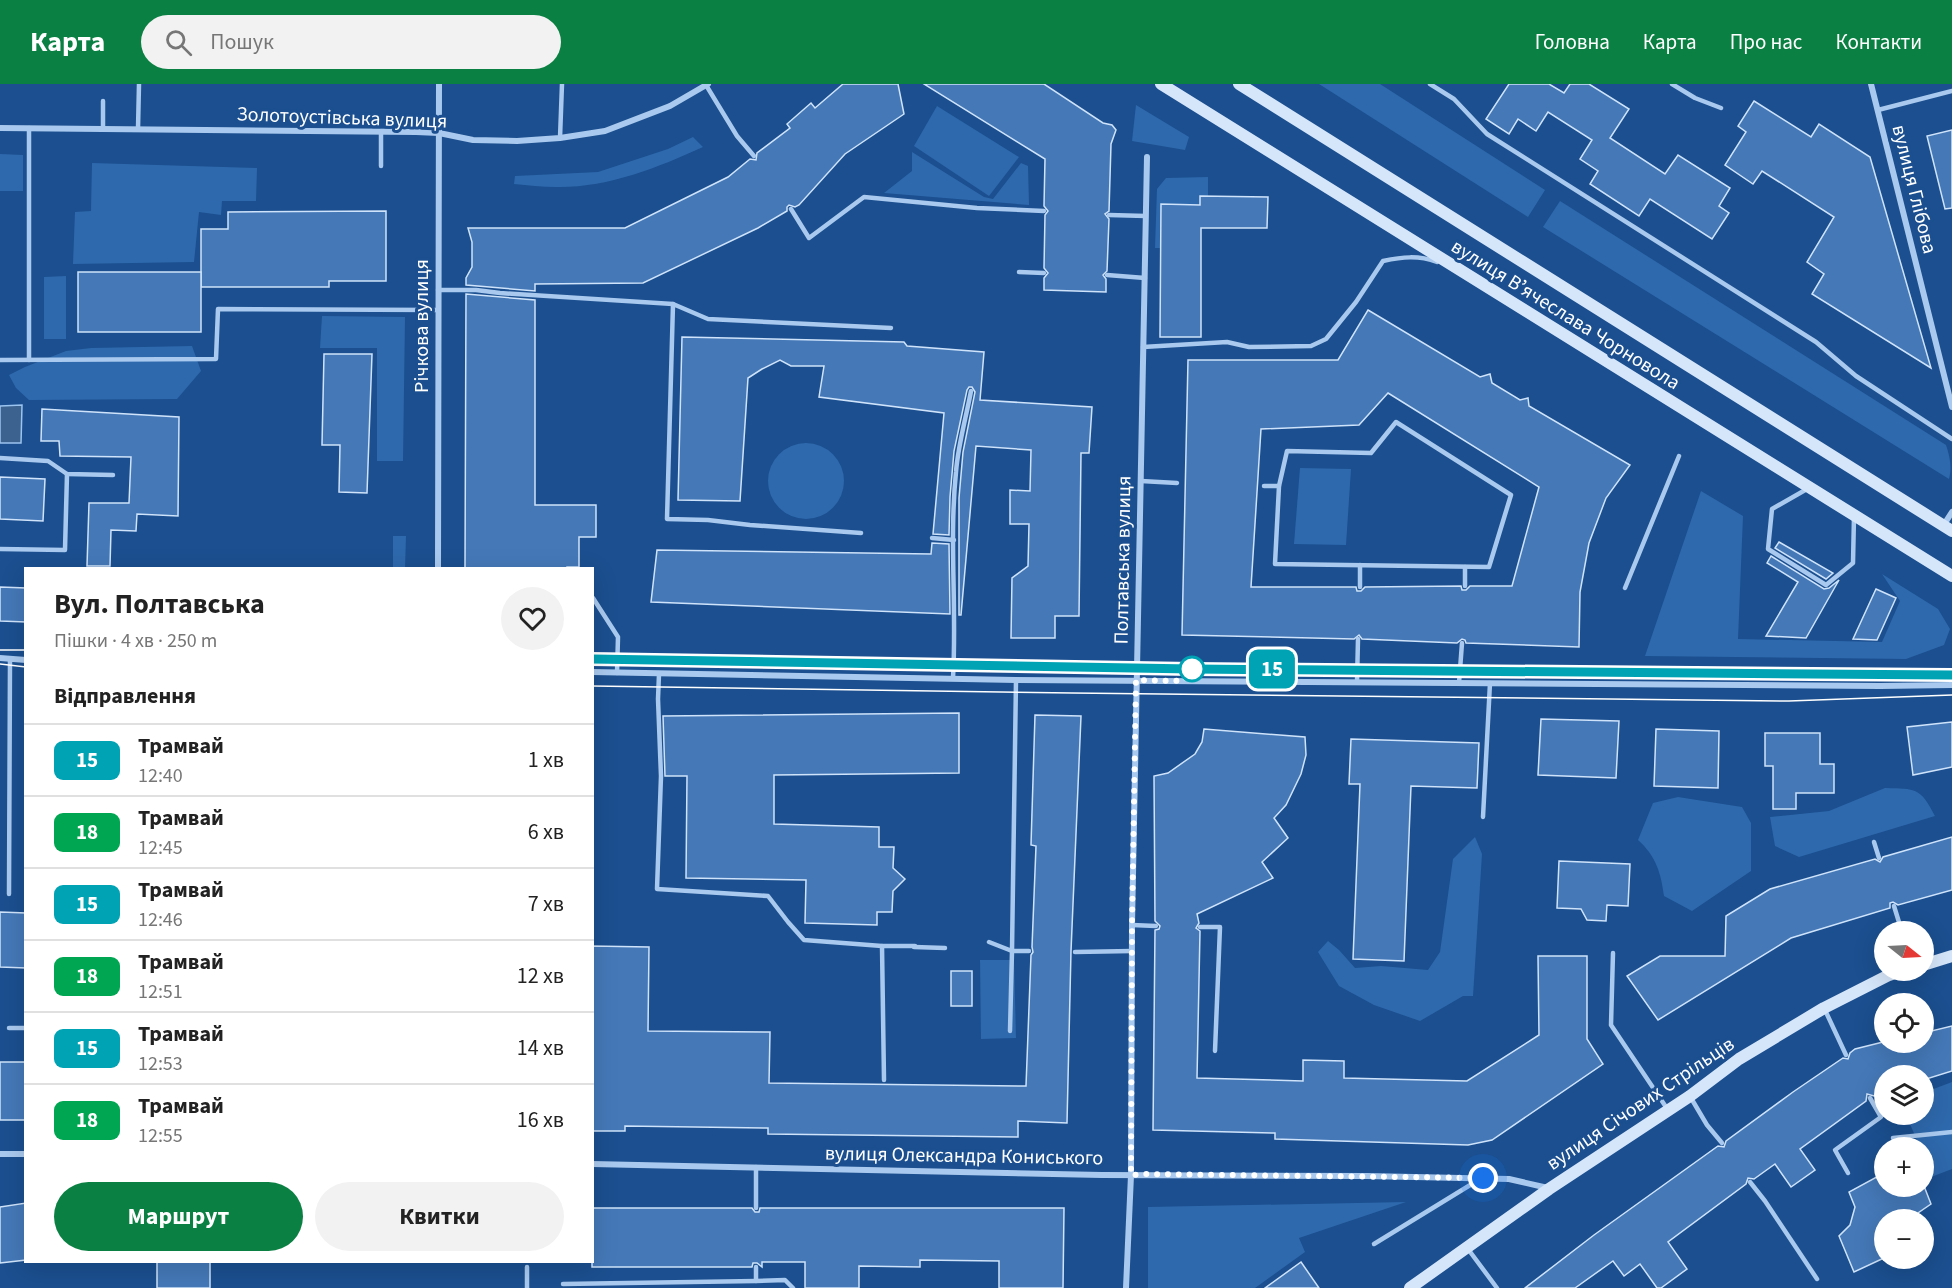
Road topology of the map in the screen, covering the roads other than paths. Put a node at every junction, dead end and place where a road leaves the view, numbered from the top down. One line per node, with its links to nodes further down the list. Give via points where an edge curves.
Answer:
1 (139, 84): 17 (lane)
2 (439, 84): 19 (street, Річкова вулиця)
3 (562, 84): 20 (lane)
4 (1161, 84): 28 (main road, вулиця Вʼячеслава Чорновола)
5 (1239, 84): 54 (main road, вулиця Вʼячеслава Чорновола)
6 (1430, 84): 42 (lane, via 1454,99 1487,134 1816,342 1856,376)
7 (1672, 84): 12 (lane)
8 (1871, 84): 13 (street, вулиця Глібова)
9 (707, 85): 20 (street, Золотоустівська вулиця, via 670,106 605,131); 21 (lane, via 737,136)
10 (1952, 91): 13 (lane)
11 (103, 102): 16 (lane)
12 (1721, 108)
13 (1878, 110): 41 (street, вулиця Глібова)
14 (0, 128): 15 (street, Золотоустівська вулиця)
15 (29, 128): 16 (street, Золотоустівська вулиця); 39 (lane)
16 (103, 129): 17 (street, Золотоустівська вулиця)
17 (138, 129): 18 (street, Золотоустівська вулиця)
18 (381, 132): 19 (street, Золотоустівська вулиця); 23 (lane)
19 (439, 134): 20 (street, Золотоустівська вулиця, via 472,140); 33 (street, Річкова вулиця)
20 (560, 138)
21 (754, 156)
22 (1148, 157): 27 (street, Полтавська вулиця)
23 (381, 166)
24 (791, 209): 25 (lane, via 809,238 864,197)
25 (1044, 211)
26 (1109, 215): 27 (lane)
27 (1146, 216): 32 (street, Полтавська вулиця)
28 (1456, 268): 37 (lane, via 1427,258 1383,261 1326,339 1311,346 1249,347 1227,342); 51 (main road, вулиця Вʼячеслава Чорновола)
29 (1019, 272): 30 (lane)
30 (1044, 273)
31 (1107, 275): 32 (lane)
32 (1145, 278): 37 (street, Полтавська вулиця)
33 (438, 290): 34 (lane); 35 (street, Річкова вулиця)
34 (673, 304): 36 (lane, via 708,319); 55 (lane, via 667,519)
35 (438, 310): 39 (lane, via 218,309 216,359); 60 (street, Річкова вулиця)
36 (891, 328)
37 (1143, 347): 47 (street, Полтавська вулиця)
38 (0, 360): 39 (lane)
39 (29, 360)
40 (971, 391): 57 (lane, via 956,471)
41 (1952, 407)
42 (1952, 440)
43 (1679, 456): 65 (lane)
44 (0, 458): 45 (lane, via 48,460)
45 (67, 474): 46 (lane); 58 (lane, via 65,550)
46 (113, 475)
47 (1141, 481): 48 (lane); 77 (street, Полтавська вулиця)
48 (1177, 483)
49 (1263, 486): 50 (lane)
50 (1279, 486): 59 (lane, via 1275,564); 61 (lane, via 1287,451 1371,453 1396,422 1511,495 1489,567)
51 (1809, 488): 53 (main road, вулиця Вʼячеслава Чорновола); 53 (lane, via 1772,509 1768,549 1826,585 1853,563)
52 (1952, 512): 54 (street)
53 (1854, 516): 62 (main road, вулиця Вʼячеслава Чорновола)
54 (1947, 529)
55 (861, 533)
56 (932, 538): 57 (lane)
57 (954, 540): 75 (lane)
58 (0, 549)
59 (1360, 565): 61 (lane); 64 (lane)
60 (438, 567)
61 (1465, 567): 63 (lane)
62 (1952, 576)
63 (1465, 586)
64 (1360, 587)
65 (1625, 588)
66 (594, 600): 73 (lane, via 618,637)
67 (1358, 639): 78 (lane)
68 (1462, 643): 79 (lane)
69 (0, 658): 70 (street)
70 (10, 658): 71 (street); 85 (lane)
71 (24, 660)
72 (594, 672): 73 (street)
73 (617, 673): 74 (street)
74 (659, 674): 75 (street); 92 (lane, via 657,889 768,896 804,939)
75 (953, 678): 76 (street)
76 (1016, 680): 77 (street); 96 (lane)
77 (1136, 680): 78 (street); 88 (street, Полтавська вулиця)
78 (1357, 682): 79 (street)
79 (1459, 683): 80 (street)
80 (1490, 683): 81 (street); 82 (lane)
81 (1952, 684)
82 (1484, 817)
83 (1874, 842): 84 (lane)
84 (1879, 858)
85 (9, 894)
86 (1894, 906): 87 (lane)
87 (1899, 921)
88 (1132, 925): 89 (lane); 98 (street, Полтавська вулиця)
89 (1155, 926)
90 (1200, 927): 108 (lane, via 1220,927)
91 (988, 942): 96 (lane)
92 (882, 946): 93 (lane); 110 (lane)
93 (905, 946): 94 (lane); 95 (lane)
94 (915, 946)
95 (945, 948)
96 (1012, 951): 97 (lane); 107 (lane)
97 (1029, 951)
98 (1132, 951): 99 (lane); 122 (street, Полтавська вулиця)
99 (1075, 952)
100 (1613, 953): 113 (lane, via 1611,1025)
101 (1952, 956): 102 (main road)
102 (1934, 962)
103 (1877, 981): 104 (main road, вулиця Січових Стрільців)
104 (1824, 1008): 109 (lane); 111 (main road, вулиця Січових Стрільців, via 1739,1059)
105 (9, 1028): 106 (lane)
106 (24, 1028)
107 (1010, 1031)
108 (1215, 1051)
109 (1846, 1055)
110 (884, 1080)
111 (1690, 1096): 113 (main road, вулиця Січових Стрільців); 116 (lane)
112 (1870, 1098): 121 (lane, via 1881,1117 1835,1150)
113 (1668, 1110): 125 (main road, вулиця Січових Стрільців)
114 (1952, 1132): 115 (lane)
115 (1903, 1137)
116 (1722, 1143)
117 (0, 1154): 118 (street)
118 (24, 1154)
119 (594, 1164): 120 (street, вулиця Олександра Кониського)
120 (756, 1167): 122 (street, вулиця Олександра Кониського); 126 (lane)
121 (1848, 1173)
122 (1131, 1175): 123 (street, вулиця Олександра Кониського); 136 (street, Полтавська вулиця)
123 (1483, 1178): 125 (street, вулиця Олександра Кониського); 127 (lane)
124 (1750, 1182): 131 (lane)
125 (1549, 1188): 128 (main road, вулиця Січових Стрільців)
126 (756, 1208)
127 (1374, 1244)
128 (1467, 1247): 137 (main road, вулиця Січових Стрільців); 138 (lane)
129 (527, 1267): 134 (lane)
130 (756, 1267): 132 (lane)
131 (1817, 1279)
132 (756, 1281): 133 (lane); 135 (lane, via 785,1280)
133 (563, 1284)
134 (526, 1288)
135 (794, 1288)
136 (1126, 1288)
137 (1410, 1288)
138 (1497, 1288)

